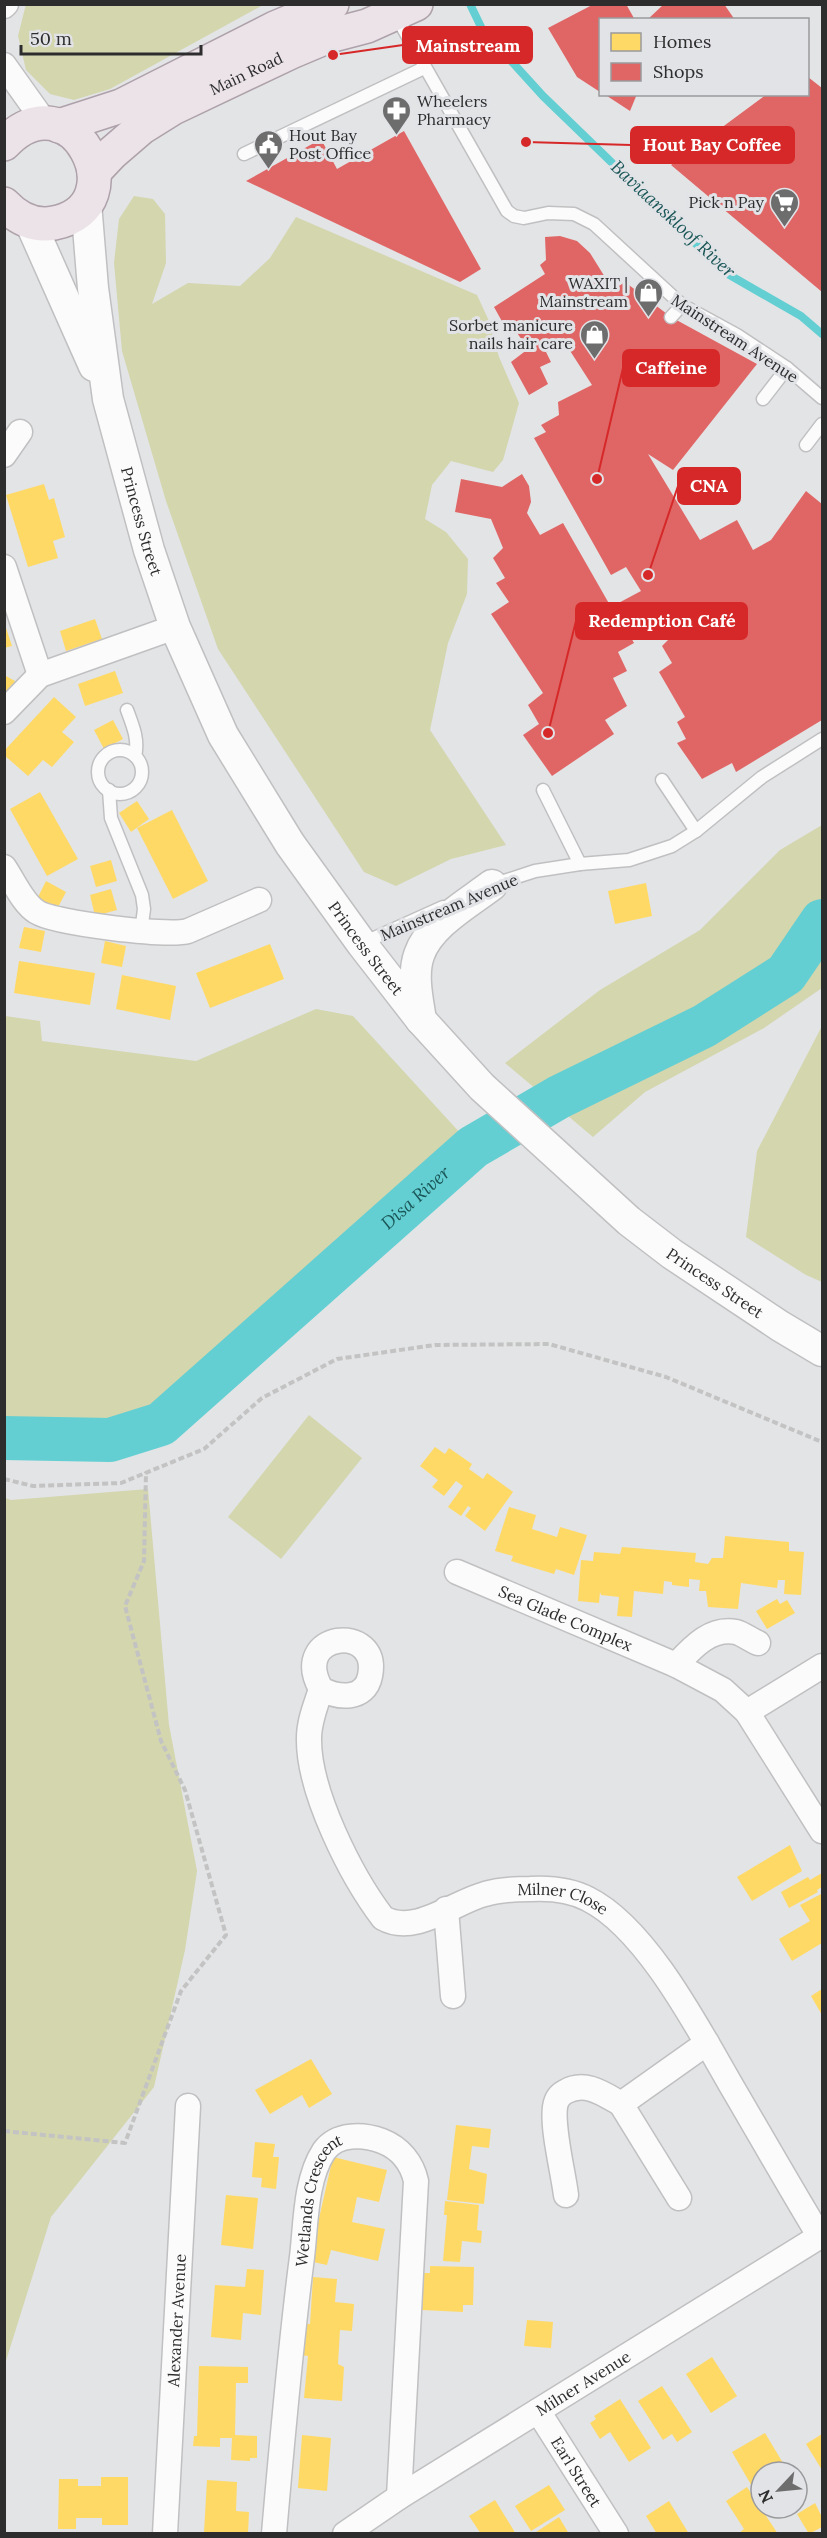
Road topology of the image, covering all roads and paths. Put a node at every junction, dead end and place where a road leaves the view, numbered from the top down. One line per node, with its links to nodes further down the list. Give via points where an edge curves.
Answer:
1 (332, 4): 4 (main road, Main Road)
2 (363, 4): 4 (main road, via 315,22)
3 (397, 7): 6 (lane, Mainstream Avenue); 10 (main road, Main Road, via 367,26 291,52 173,108 126,140)
4 (299, 18): 7 (main road, Main Road, via 121,106)
5 (4, 65): 7 (street)
6 (424, 68): 9 (lane); 12 (lane, Mainstream Avenue, via 507,211 524,218 574,214 594,224)
7 (52, 125): 8 (main road, Main Road, via 28,126); 10 (main road, via 73,133 84,144 91,157)
8 (4, 144)
9 (244, 154)
10 (90, 187): 11 (main road, Main Road, via 71,217 61,221 40,224); 16 (street, Princess Street, via 93,288)
11 (14, 215): 16 (street, Princess Street)
12 (682, 305): 13 (lane); 14 (lane, Mainstream Avenue)
13 (671, 317)
14 (787, 368): 15 (lane, Mainstream Avenue); 17 (lane)
15 (822, 398)
16 (108, 399): 23 (street, Princess Street, via 149,550)
17 (764, 399)
18 (822, 424): 20 (lane)
19 (20, 432): 21 (street)
20 (806, 446)
21 (4, 455)
22 (4, 567): 24 (street)
23 (175, 627): 24 (street); 38 (street, Princess Street, via 223,735 247,776)
24 (40, 675): 26 (street)
25 (127, 710): 28 (lane, via 135,733)
26 (4, 712)
27 (822, 739): 32 (lane, Mainstream Avenue, via 762,777)
28 (135, 756): 30 (lane, via 142,768 140,783 129,792); 30 (lane, via 122,750 103,759 100,779)
29 (662, 780): 32 (lane)
30 (108, 790): 37 (lane, via 111,818 142,895)
31 (543, 790): 33 (lane)
32 (696, 831): 33 (lane, Mainstream Avenue, via 648,855)
33 (580, 864): 35 (lane, Mainstream Avenue, via 535,871)
34 (4, 867): 37 (street, via 29,904 42,915)
35 (492, 885): 38 (lane, Mainstream Avenue); 39 (street, via 437,929 423,947 417,966)
36 (259, 900): 37 (street, via 178,934)
37 (141, 932)
38 (362, 944): 39 (street, Princess Street)
39 (421, 1020): 40 (street, Princess Street, via 482,1087 629,1221 672,1254)
40 (822, 1351)
41 (822, 1442): 42 (path, via 666,1377 549,1344 435,1345 337,1359 262,1398 204,1449)
42 (146, 1473): 43 (path, via 121,1483 33,1486); 56 (path, via 144,1561 125,1606 161,1741 185,1790 226,1935 181,1991 125,2143)
43 (4, 1479)
44 (457, 1572): 46 (street, Sea Glade Complex)
45 (758, 1643): 46 (street, via 737,1632 712,1634)
46 (676, 1665): 49 (street, Sea Glade Complex, via 723,1690)
47 (822, 1666): 49 (street)
48 (321, 1689): 51 (street, Milner Close, via 310,1724 310,1761 338,1842 383,1918 393,1923 425,1919)
49 (747, 1712): 50 (street, Sea Glade Complex)
50 (822, 1831)
51 (446, 1909): 52 (street); 53 (street, Milner Close, via 486,1893 531,1889 559,1890 587,1898 633,1936 656,1964)
52 (453, 1996)
53 (706, 2043): 54 (street); 59 (street, Milner Close)
54 (621, 2104): 57 (street, via 582,2087 559,2097 555,2120); 58 (street)
55 (188, 2106): 62 (street, Alexander Avenue)
56 (4, 2132)
57 (566, 2195)
58 (679, 2198)
59 (821, 2236): 60 (street, Milner Avenue)
60 (538, 2411): 61 (street, Milner Avenue); 65 (street, Earl Street)
61 (399, 2497): 63 (street, Wetlands Crescent, via 416,2181 409,2162 390,2145 347,2137 336,2140 324,2151 311,2188 288,2372); 64 (street, Milner Avenue)
62 (165, 2534)
63 (274, 2534)
64 (345, 2534)
65 (616, 2534)

